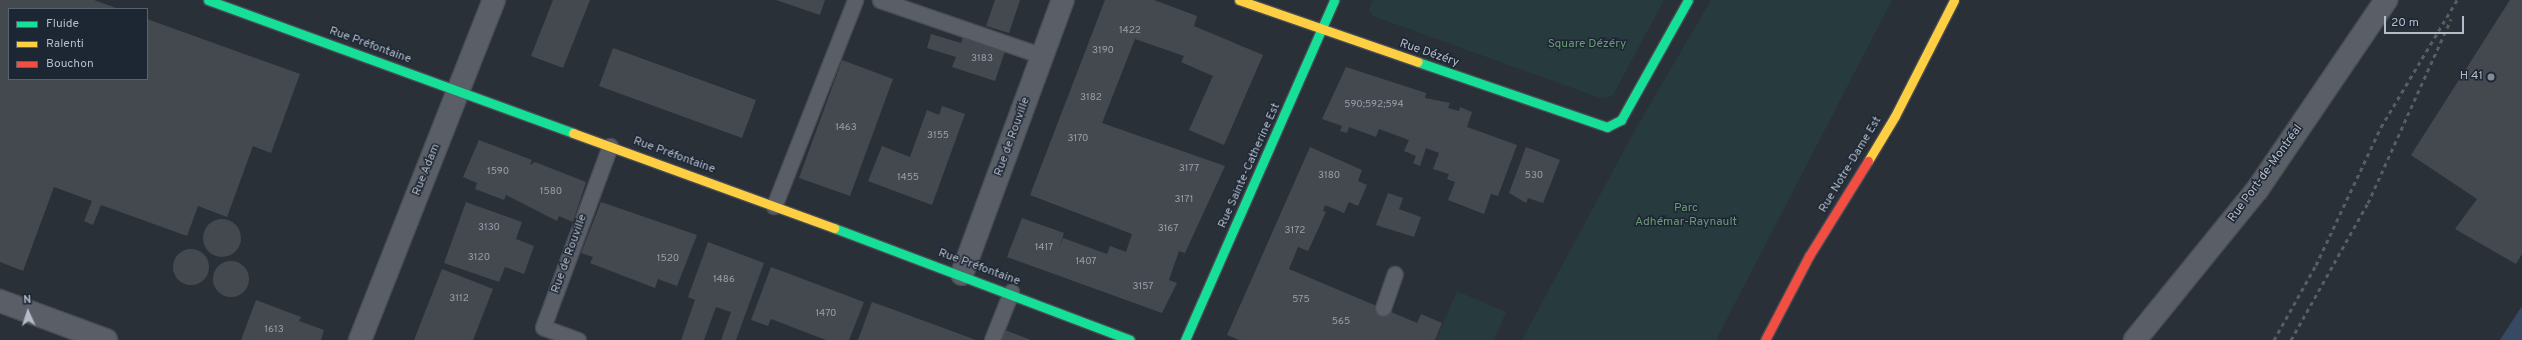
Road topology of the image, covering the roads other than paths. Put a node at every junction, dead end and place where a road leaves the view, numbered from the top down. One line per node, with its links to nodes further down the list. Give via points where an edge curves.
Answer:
1 (208, 0): 13 (street, Rue Préfontaine)
2 (494, 0): 13 (street, Rue Adam)
3 (855, 0): 15 (lane)
4 (880, 0): 12 (lane)
5 (1063, 0): 12 (street, Rue de Rouville)
6 (1239, 0): 11 (street, Rue Dézéry)
7 (1334, 0): 11 (street, Rue Sainte-Catherine Est)
8 (1688, 0): 11 (street, Rue Dézéry, via 1621,120 1611,127 1599,126)
9 (1954, 0): 27 (street, Rue Notre-Dame Est, via 1895,116 1809,256)
10 (2386, 0): 28 (street, Rue Port-de-Montréal, via 2257,190)
11 (1323, 30): 26 (street, Rue Sainte-Catherine Est)
12 (1043, 56): 16 (street, Rue de Rouville)
13 (458, 91): 14 (street, Rue Préfontaine); 22 (street, Rue Adam)
14 (610, 146): 15 (street, Rue Préfontaine); 23 (lane, Rue de Rouville, via 543,327)
15 (774, 206): 16 (street, Rue Préfontaine)
16 (962, 274): 18 (street, Rue Préfontaine)
17 (1395, 274): 20 (lane)
18 (1011, 292): 24 (lane); 25 (street, Rue Préfontaine)
19 (0, 301): 21 (street)
20 (1383, 308)
21 (106, 340)
22 (360, 340)
23 (578, 340)
24 (992, 340)
25 (1130, 340)
26 (1185, 340)
27 (1765, 340)
28 (2135, 340)

